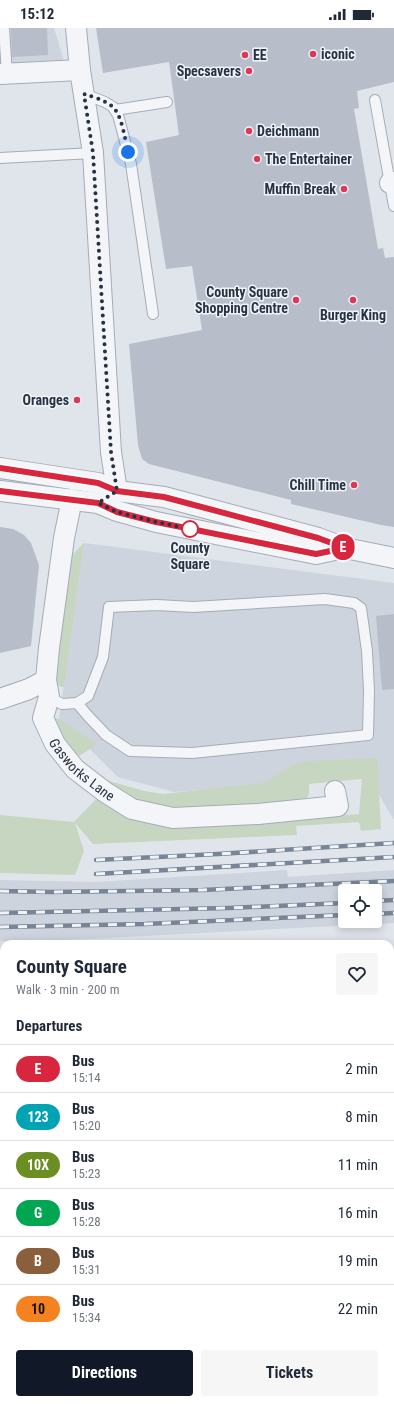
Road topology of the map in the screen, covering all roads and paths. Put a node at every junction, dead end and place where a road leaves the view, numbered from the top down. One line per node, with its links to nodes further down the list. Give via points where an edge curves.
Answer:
1 (4, 28): 4 (lane)
2 (76, 28): 3 (street)
3 (80, 70): 4 (street); 5 (street)
4 (4, 74)
5 (84, 94): 8 (lane, via 105,102); 9 (street)
6 (375, 100): 11 (lane)
7 (167, 102): 8 (lane)
8 (115, 110): 13 (lane, via 131,164)
9 (93, 153): 10 (lane); 16 (street, via 111,452)
10 (0, 158)
11 (392, 182): 12 (lane)
12 (394, 206)
13 (153, 314)
14 (0, 468): 16 (street, via 98,483)
15 (0, 491): 17 (street)
16 (117, 491): 18 (street); 19 (street, via 164,497 318,538)
17 (72, 499): 18 (street); 21 (street, Gasworks Lane, via 48,648)
18 (98, 503): 19 (street, via 117,512 156,522 316,554)
19 (345, 548): 20 (street)
20 (394, 558)
21 (47, 688): 22 (street, via 29,689); 23 (lane, via 62,704); 24 (street, Gasworks Lane, via 43,718 55,744 75,769 132,809 173,818 258,814 338,806)
22 (0, 699)
23 (77, 702): 23 (lane, via 88,696 103,657 109,607 192,607 325,599 354,603 361,608 367,651 368,735 192,753 130,751 106,735)
24 (335, 791)

